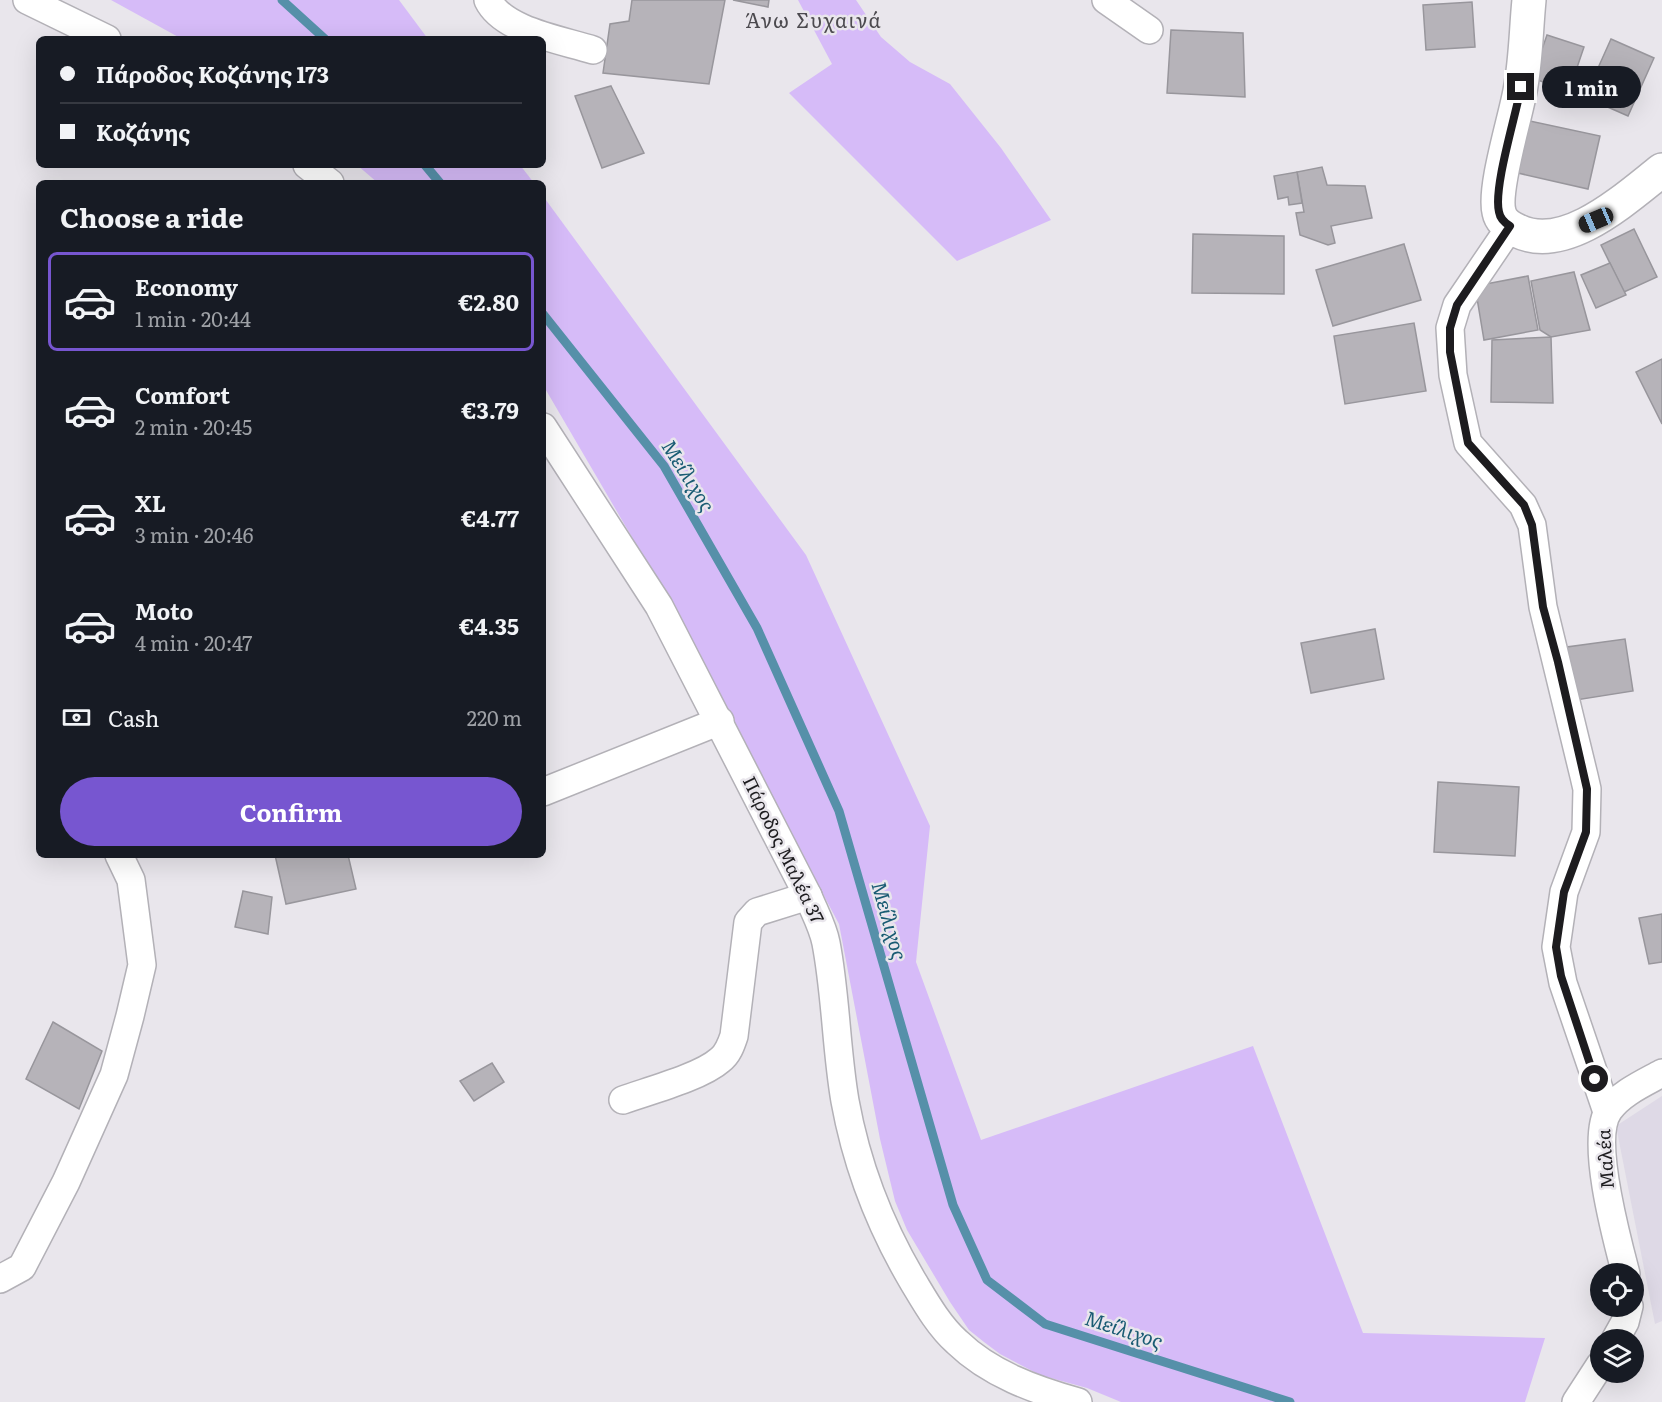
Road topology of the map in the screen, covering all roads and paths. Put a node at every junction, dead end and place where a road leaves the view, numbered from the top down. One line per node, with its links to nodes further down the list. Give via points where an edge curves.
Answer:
1 (27, 0): 6 (street)
2 (488, 0): 7 (street, via 491,7 517,27)
3 (1106, 0): 5 (street)
4 (1529, 0): 11 (street, via 1521,87 1500,182 1498,210)
5 (1149, 30)
6 (101, 36)
7 (593, 50)
8 (311, 168): 10 (street)
9 (1662, 170): 11 (street, via 1596,220 1562,233 1530,237)
10 (326, 180)
11 (1510, 226): 19 (street, via 1457,305 1450,328 1450,352 1468,443 1524,505 1532,525 1543,607 1587,789 1586,832 1564,892 1556,947 1561,976)
12 (546, 432): 13 (street, Πάροδος Μαλέα 37, via 659,606)
13 (720, 721): 14 (street); 16 (street, Πάροδος Μαλέα 37)
14 (546, 791)
15 (120, 858): 21 (street, via 131,880 142,964 114,1075 22,1267)
16 (808, 896): 18 (street, via 757,912 747,922 734,1036 720,1061); 23 (street, Πάροδος Μαλέα 37, via 825,940 852,1132 878,1216 895,1250 956,1342 1025,1385)
17 (1662, 1073): 19 (street, Μαλέα, via 1622,1096)
18 (623, 1100)
19 (1607, 1112): 20 (street, Μαλέα, via 1600,1137)
20 (1623, 1263)
21 (0, 1279)
22 (1590, 1380): 24 (street)
23 (1078, 1402)
24 (1576, 1402)

